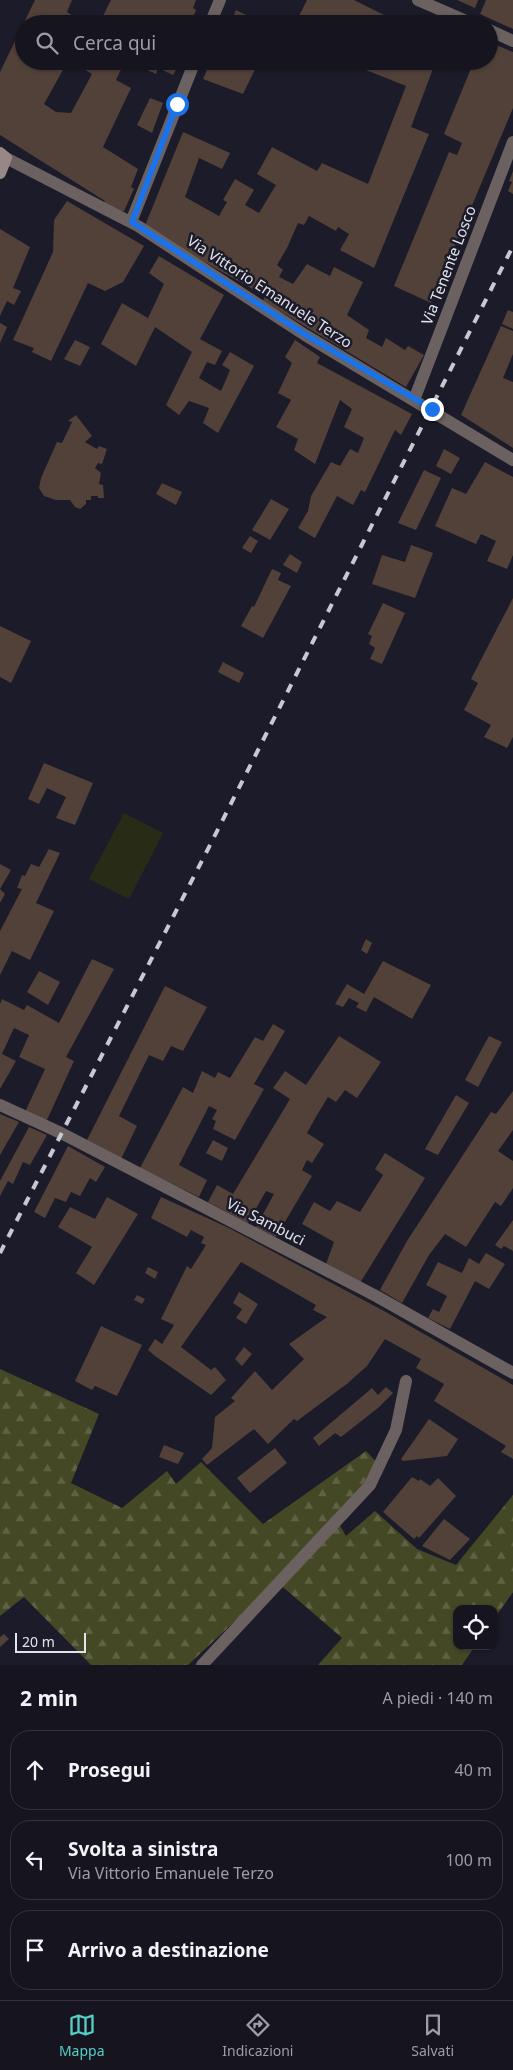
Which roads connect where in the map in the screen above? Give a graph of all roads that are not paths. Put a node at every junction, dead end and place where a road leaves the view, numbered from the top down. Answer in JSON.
{"nodes":[{"id":1,"x":220,"y":0,"type":"edge"},
{"id":2,"x":418,"y":0,"type":"edge"},
{"id":3,"x":214,"y":15,"type":"edge"},
{"id":4,"x":453,"y":15,"type":"edge"},
{"id":5,"x":498,"y":34,"type":"edge"},
{"id":6,"x":513,"y":41,"type":"edge"},
{"id":7,"x":191,"y":70,"type":"edge"},
{"id":8,"x":513,"y":142,"type":"edge"},
{"id":9,"x":3,"y":156,"type":"edge"},
{"id":10,"x":0,"y":173,"type":"edge"},
{"id":11,"x":132,"y":222,"type":"junction"},
{"id":12,"x":414,"y":400,"type":"junction"},
{"id":13,"x":513,"y":460,"type":"edge"},
{"id":14,"x":0,"y":1105,"type":"edge"},
{"id":15,"x":513,"y":1373,"type":"edge"},
{"id":16,"x":406,"y":1381,"type":"dead end"},
{"id":17,"x":202,"y":1665,"type":"edge"}],
"edges":[{"from":1,"to":3,"type":"street"},
{"from":2,"to":4,"type":"street"},
{"from":5,"to":6,"type":"street"},
{"from":7,"to":11,"type":"street"},
{"from":8,"to":12,"type":"street","name":"Via Tenente Losco"},
{"from":9,"to":10,"type":"street"},
{"from":9,"to":11,"type":"street","name":"Via Vittorio Emanuele Terzo"},
{"from":11,"to":12,"type":"street","name":"Via Vittorio Emanuele Terzo"},
{"from":12,"to":13,"type":"street","name":"Via Vittorio Emanuele Terzo"},
{"from":14,"to":15,"type":"street","name":"Via Sambuci"},
{"from":16,"to":17,"type":"street"}]}
